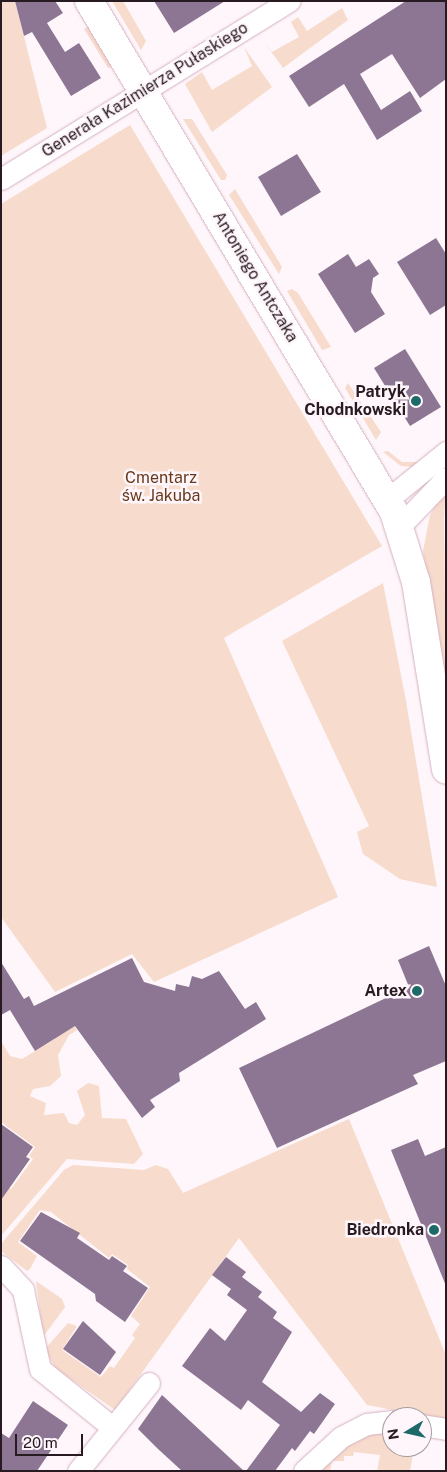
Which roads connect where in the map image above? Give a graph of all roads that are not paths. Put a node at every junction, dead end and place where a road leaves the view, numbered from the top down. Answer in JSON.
{"nodes":[{"id":1,"x":89,"y":1,"type":"edge"},
{"id":2,"x":288,"y":1,"type":"edge"},
{"id":3,"x":145,"y":92,"type":"junction"},
{"id":4,"x":1,"y":179,"type":"edge"},
{"id":5,"x":446,"y":452,"type":"edge"},
{"id":6,"x":446,"y":478,"type":"edge"},
{"id":7,"x":388,"y":499,"type":"junction"},
{"id":8,"x":400,"y":526,"type":"junction"},
{"id":9,"x":446,"y":770,"type":"edge"},
{"id":10,"x":1,"y":1266,"type":"edge"},
{"id":11,"x":149,"y":1383,"type":"dead end"},
{"id":12,"x":382,"y":1422,"type":"edge"},
{"id":13,"x":112,"y":1427,"type":"junction"},
{"id":14,"x":432,"y":1427,"type":"edge"},
{"id":15,"x":446,"y":1429,"type":"edge"},
{"id":16,"x":78,"y":1471,"type":"edge"},
{"id":17,"x":304,"y":1471,"type":"edge"}],
"edges":[{"from":1,"to":3,"type":"street","name":"Antoniego Antczaka"},
{"from":2,"to":3,"type":"street","name":"Generała Kazimierza Pułaskiego"},
{"from":3,"to":4,"type":"street","name":"Generała Kazimierza Pułaskiego"},
{"from":3,"to":7,"type":"street","name":"Antoniego Antczaka"},
{"from":5,"to":7,"type":"street"},
{"from":6,"to":8,"type":"street"},
{"from":7,"to":8,"type":"street","name":"Antoniego Antczaka"},
{"from":8,"to":9,"type":"street","name":"Antoniego Antczaka"},
{"from":10,"to":13,"type":"street"},
{"from":11,"to":13,"type":"street"},
{"from":12,"to":17,"type":"street"},
{"from":13,"to":16,"type":"street"},
{"from":14,"to":15,"type":"street"}]}
